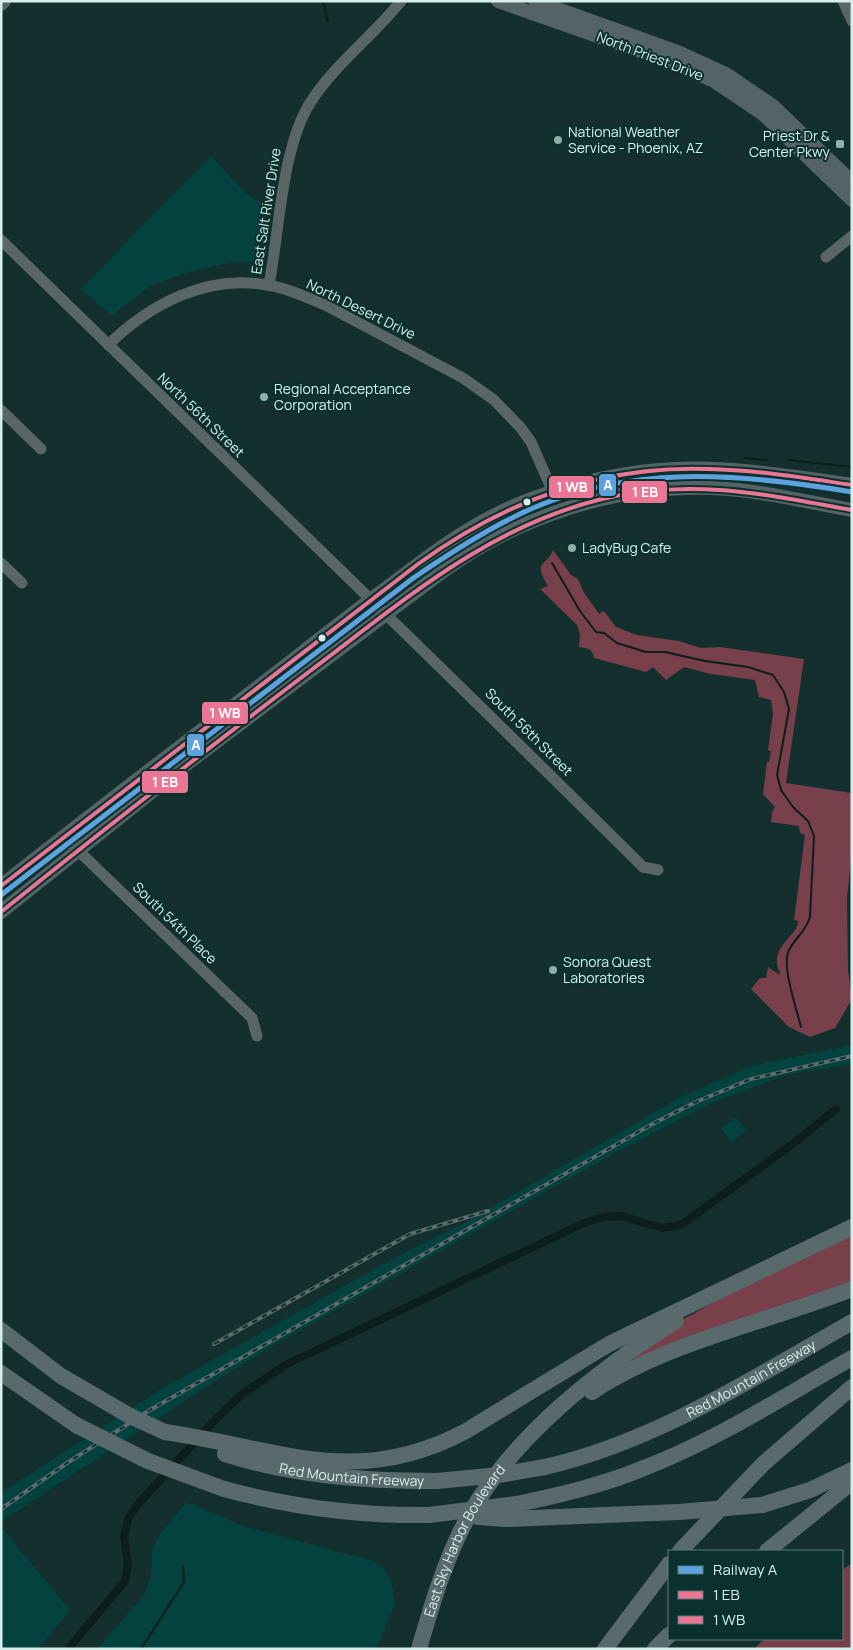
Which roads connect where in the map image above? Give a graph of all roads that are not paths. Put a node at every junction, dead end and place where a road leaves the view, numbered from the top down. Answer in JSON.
{"nodes":[{"id":1,"x":401,"y":1,"type":"edge"},
{"id":2,"x":498,"y":1,"type":"edge"},
{"id":3,"x":535,"y":1,"type":"edge"},
{"id":4,"x":843,"y":1,"type":"edge"},
{"id":5,"x":852,"y":21,"type":"edge"},
{"id":6,"x":852,"y":182,"type":"edge"},
{"id":7,"x":852,"y":200,"type":"edge"},
{"id":8,"x":852,"y":236,"type":"edge"},
{"id":9,"x":1,"y":240,"type":"edge"},
{"id":10,"x":826,"y":257,"type":"dead end"},
{"id":11,"x":269,"y":285,"type":"junction"},
{"id":12,"x":108,"y":345,"type":"junction"},
{"id":13,"x":1,"y":410,"type":"edge"},
{"id":14,"x":41,"y":449,"type":"dead end"},
{"id":15,"x":852,"y":485,"type":"edge"},
{"id":16,"x":553,"y":492,"type":"junction"},
{"id":17,"x":852,"y":510,"type":"edge"},
{"id":18,"x":1,"y":563,"type":"edge"},
{"id":19,"x":22,"y":583,"type":"dead end"},
{"id":20,"x":380,"y":608,"type":"junction"},
{"id":21,"x":63,"y":836,"type":"junction"},
{"id":22,"x":79,"y":851,"type":"junction"},
{"id":23,"x":658,"y":870,"type":"dead end"},
{"id":24,"x":1,"y":886,"type":"edge"},
{"id":25,"x":1,"y":912,"type":"edge"},
{"id":26,"x":257,"y":1036,"type":"dead end"},
{"id":27,"x":852,"y":1227,"type":"edge"},
{"id":28,"x":780,"y":1262,"type":"junction"},
{"id":29,"x":852,"y":1289,"type":"edge"},
{"id":30,"x":852,"y":1322,"type":"edge"},
{"id":31,"x":1,"y":1330,"type":"edge"},
{"id":32,"x":852,"y":1358,"type":"edge"},
{"id":33,"x":1,"y":1373,"type":"edge"},
{"id":34,"x":852,"y":1387,"type":"edge"},
{"id":35,"x":525,"y":1444,"type":"junction"},
{"id":36,"x":236,"y":1452,"type":"junction"},
{"id":37,"x":852,"y":1470,"type":"edge"},
{"id":38,"x":852,"y":1482,"type":"edge"},
{"id":39,"x":428,"y":1515,"type":"junction"},
{"id":40,"x":681,"y":1550,"type":"edge"},
{"id":41,"x":768,"y":1550,"type":"edge"},
{"id":42,"x":668,"y":1565,"type":"edge"},
{"id":43,"x":668,"y":1637,"type":"edge"},
{"id":44,"x":418,"y":1649,"type":"edge"},
{"id":45,"x":605,"y":1649,"type":"edge"},
{"id":46,"x":655,"y":1649,"type":"edge"}],
"edges":[{"from":1,"to":11,"type":"street","name":"East Salt River Drive"},
{"from":2,"to":7,"type":"main road","name":"North Priest Drive"},
{"from":3,"to":6,"type":"main road","name":"North Priest Drive"},
{"from":4,"to":5,"type":"street"},
{"from":8,"to":10,"type":"street"},
{"from":9,"to":12,"type":"street","name":"North 56th Street"},
{"from":11,"to":12,"type":"street","name":"North Desert Drive"},
{"from":11,"to":16,"type":"street","name":"North Desert Drive"},
{"from":12,"to":20,"type":"street","name":"North 56th Street"},
{"from":13,"to":14,"type":"street"},
{"from":15,"to":16,"type":"main road"},
{"from":16,"to":20,"type":"main road"},
{"from":17,"to":20,"type":"main road"},
{"from":18,"to":19,"type":"street"},
{"from":20,"to":21,"type":"main road"},
{"from":20,"to":22,"type":"main road"},
{"from":20,"to":23,"type":"street","name":"South 56th Street"},
{"from":21,"to":22,"type":"street","name":"South 54th Place"},
{"from":21,"to":24,"type":"main road"},
{"from":22,"to":25,"type":"main road"},
{"from":22,"to":26,"type":"street","name":"South 54th Place"},
{"from":27,"to":28,"type":"highway"},
{"from":28,"to":35,"type":"highway"},
{"from":28,"to":36,"type":"highway"},
{"from":29,"to":35,"type":"highway"},
{"from":30,"to":36,"type":"highway","name":"Red Mountain Freeway","bridge":true},
{"from":31,"to":36,"type":"highway","name":"Red Mountain Freeway","bridge":true},
{"from":32,"to":39,"type":"highway","bridge":true},
{"from":33,"to":39,"type":"highway","bridge":true},
{"from":34,"to":40,"type":"highway"},
{"from":35,"to":44,"type":"highway","name":"East Sky Harbor Boulevard"},
{"from":37,"to":39,"type":"highway","bridge":true},
{"from":38,"to":41,"type":"highway"},
{"from":42,"to":45,"type":"highway"},
{"from":43,"to":46,"type":"highway"}]}
